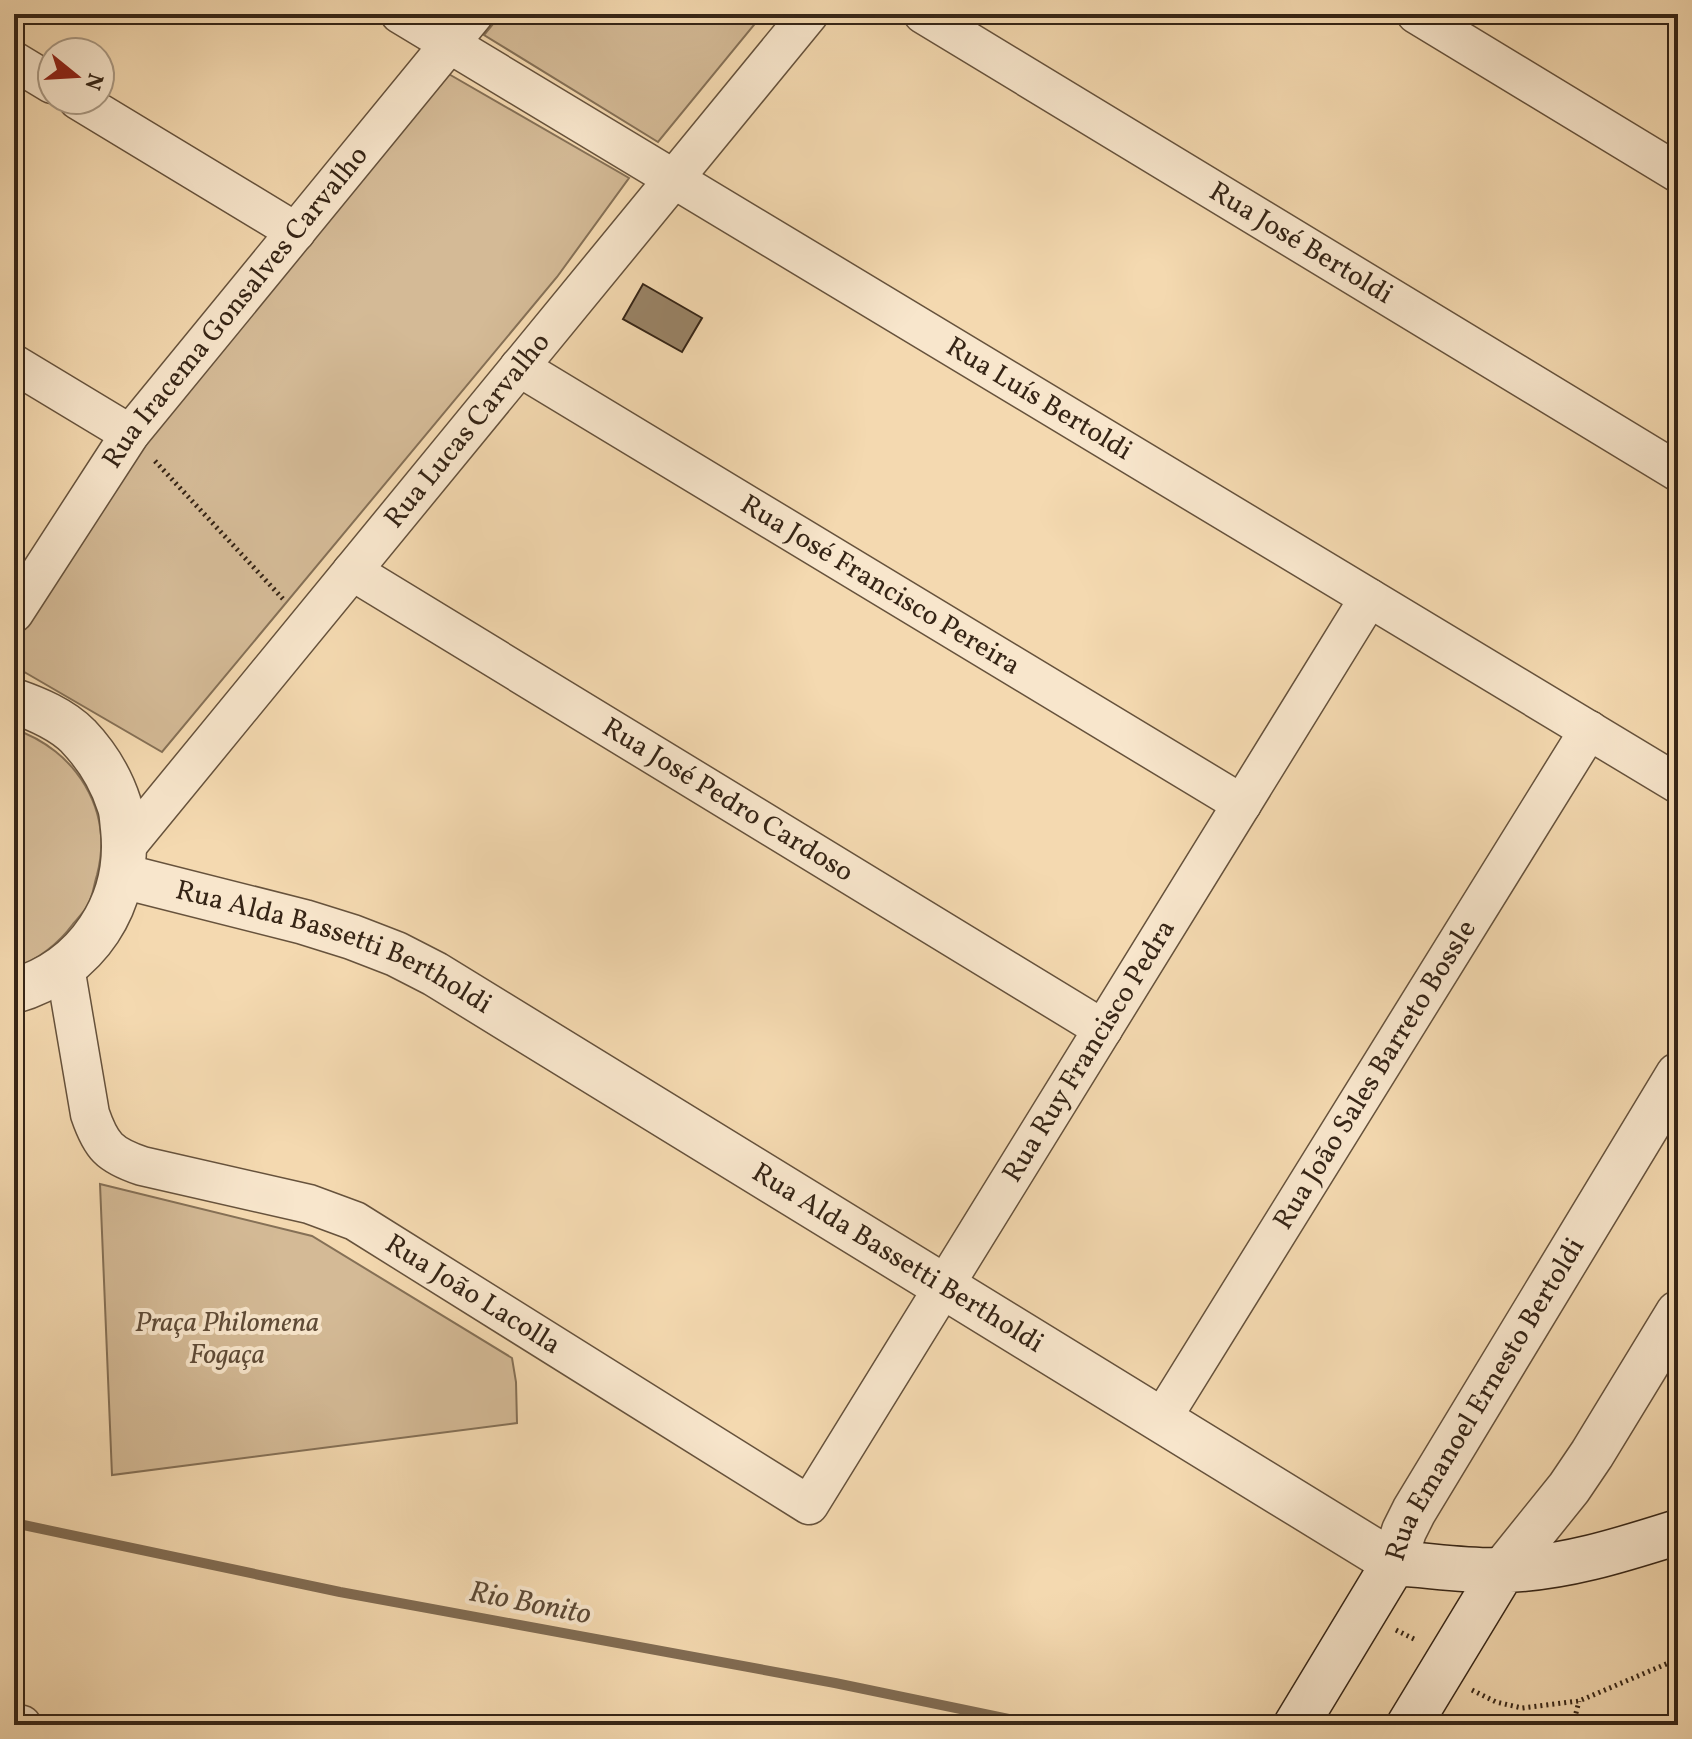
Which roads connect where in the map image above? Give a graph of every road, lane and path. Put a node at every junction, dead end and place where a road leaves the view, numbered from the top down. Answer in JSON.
{"nodes":[{"id":1,"x":400,"y":14,"type":"edge"},
{"id":2,"x":474,"y":14,"type":"edge"},
{"id":3,"x":809,"y":14,"type":"edge"},
{"id":4,"x":923,"y":14,"type":"edge"},
{"id":5,"x":1416,"y":14,"type":"edge"},
{"id":6,"x":450,"y":44,"type":"junction"},
{"id":7,"x":14,"y":61,"type":"edge"},
{"id":8,"x":36,"y":74,"type":"edge"},
{"id":9,"x":104,"y":116,"type":"edge"},
{"id":10,"x":1678,"y":173,"type":"edge"},
{"id":11,"x":674,"y":179,"type":"junction"},
{"id":12,"x":296,"y":232,"type":"junction"},
{"id":13,"x":14,"y":364,"type":"edge"},
{"id":14,"x":519,"y":367,"type":"junction"},
{"id":15,"x":130,"y":434,"type":"junction"},
{"id":16,"x":1678,"y":472,"type":"edge"},
{"id":17,"x":352,"y":571,"type":"junction"},
{"id":18,"x":1369,"y":598,"type":"junction"},
{"id":19,"x":14,"y":613,"type":"edge"},
{"id":20,"x":307,"y":626,"type":"junction"},
{"id":21,"x":14,"y":701,"type":"edge"},
{"id":22,"x":1589,"y":730,"type":"junction"},
{"id":23,"x":1678,"y":784,"type":"edge"},
{"id":24,"x":1242,"y":804,"type":"junction"},
{"id":25,"x":124,"y":862,"type":"junction"},
{"id":26,"x":65,"y":967,"type":"junction"},
{"id":27,"x":14,"y":991,"type":"edge"},
{"id":28,"x":1103,"y":1029,"type":"junction"},
{"id":29,"x":1678,"y":1075,"type":"edge"},
{"id":30,"x":944,"y":1286,"type":"junction"},
{"id":31,"x":1678,"y":1313,"type":"edge"},
{"id":32,"x":1161,"y":1420,"type":"junction"},
{"id":33,"x":809,"y":1505,"type":"joint"},
{"id":34,"x":1678,"y":1532,"type":"edge"},
{"id":35,"x":1394,"y":1563,"type":"junction"},
{"id":36,"x":1503,"y":1570,"type":"junction"},
{"id":37,"x":1678,"y":1659,"type":"edge"},
{"id":38,"x":1465,"y":1686,"type":"dead end"},
{"id":39,"x":1579,"y":1701,"type":"junction"},
{"id":40,"x":14,"y":1723,"type":"edge"},
{"id":41,"x":22,"y":1725,"type":"edge"},
{"id":42,"x":1296,"y":1725,"type":"edge"},
{"id":43,"x":1409,"y":1725,"type":"edge"},
{"id":44,"x":1573,"y":1725,"type":"edge"}],
"edges":[{"from":1,"to":6,"type":"street","name":"Rua Luís Bertoldi"},
{"from":2,"to":6,"type":"street","name":"Rua Iracema Gonsalves Carvalho"},
{"from":3,"to":11,"type":"street","name":"Rua Lucas Carvalho"},
{"from":4,"to":16,"type":"street","name":"Rua José Bertoldi"},
{"from":5,"to":10,"type":"street"},
{"from":6,"to":11,"type":"street","name":"Rua Luís Bertoldi"},
{"from":6,"to":12,"type":"street","name":"Rua Iracema Gonsalves Carvalho"},
{"from":7,"to":8,"type":"street"},
{"from":9,"to":12,"type":"street"},
{"from":11,"to":14,"type":"street","name":"Rua Lucas Carvalho"},
{"from":11,"to":18,"type":"street","name":"Rua Luís Bertoldi"},
{"from":12,"to":15,"type":"street","name":"Rua Iracema Gonsalves Carvalho"},
{"from":13,"to":15,"type":"street"},
{"from":14,"to":17,"type":"street","name":"Rua Lucas Carvalho"},
{"from":14,"to":24,"type":"street","name":"Rua José Francisco Pereira"},
{"from":15,"to":19,"type":"street","name":"Rua Iracema Gonsalves Carvalho"},
{"from":15,"to":20,"type":"path"},
{"from":17,"to":20,"type":"street","name":"Rua Lucas Carvalho"},
{"from":17,"to":28,"type":"street","name":"Rua José Pedro Cardoso"},
{"from":18,"to":22,"type":"street","name":"Rua Luís Bertoldi"},
{"from":18,"to":24,"type":"street","name":"Rua Ruy Francisco Pedra"},
{"from":20,"to":25,"type":"street","name":"Rua Lucas Carvalho"},
{"from":21,"to":25,"type":"street"},
{"from":22,"to":23,"type":"street","name":"Rua Luís Bertoldi"},
{"from":22,"to":32,"type":"street","name":"Rua João Sales Barreto Bossle"},
{"from":24,"to":28,"type":"street","name":"Rua Ruy Francisco Pedra"},
{"from":25,"to":26,"type":"street"},
{"from":25,"to":30,"type":"street","name":"Rua Alda Bassetti Bertholdi"},
{"from":26,"to":27,"type":"street"},
{"from":26,"to":33,"type":"street","name":"Rua João Lacolla"},
{"from":28,"to":30,"type":"street","name":"Rua Ruy Francisco Pedra"},
{"from":29,"to":35,"type":"street","name":"Rua Emanoel Ernesto Bertoldi"},
{"from":30,"to":32,"type":"street","name":"Rua Alda Bassetti Bertholdi"},
{"from":30,"to":33,"type":"street","name":"Rua Ruy Francisco Pedra"},
{"from":31,"to":36,"type":"street"},
{"from":32,"to":35,"type":"street","name":"Rua Alda Bassetti Bertholdi"},
{"from":34,"to":36,"type":"street","name":"Rua Alda Bassetti Bertholdi"},
{"from":35,"to":36,"type":"street","name":"Rua Alda Bassetti Bertholdi"},
{"from":35,"to":42,"type":"street","name":"Rua Emanoel Ernesto Bertoldi"},
{"from":36,"to":43,"type":"street"},
{"from":37,"to":39,"type":"path"},
{"from":38,"to":39,"type":"path"},
{"from":39,"to":44,"type":"path"},
{"from":40,"to":41,"type":"street"}]}
